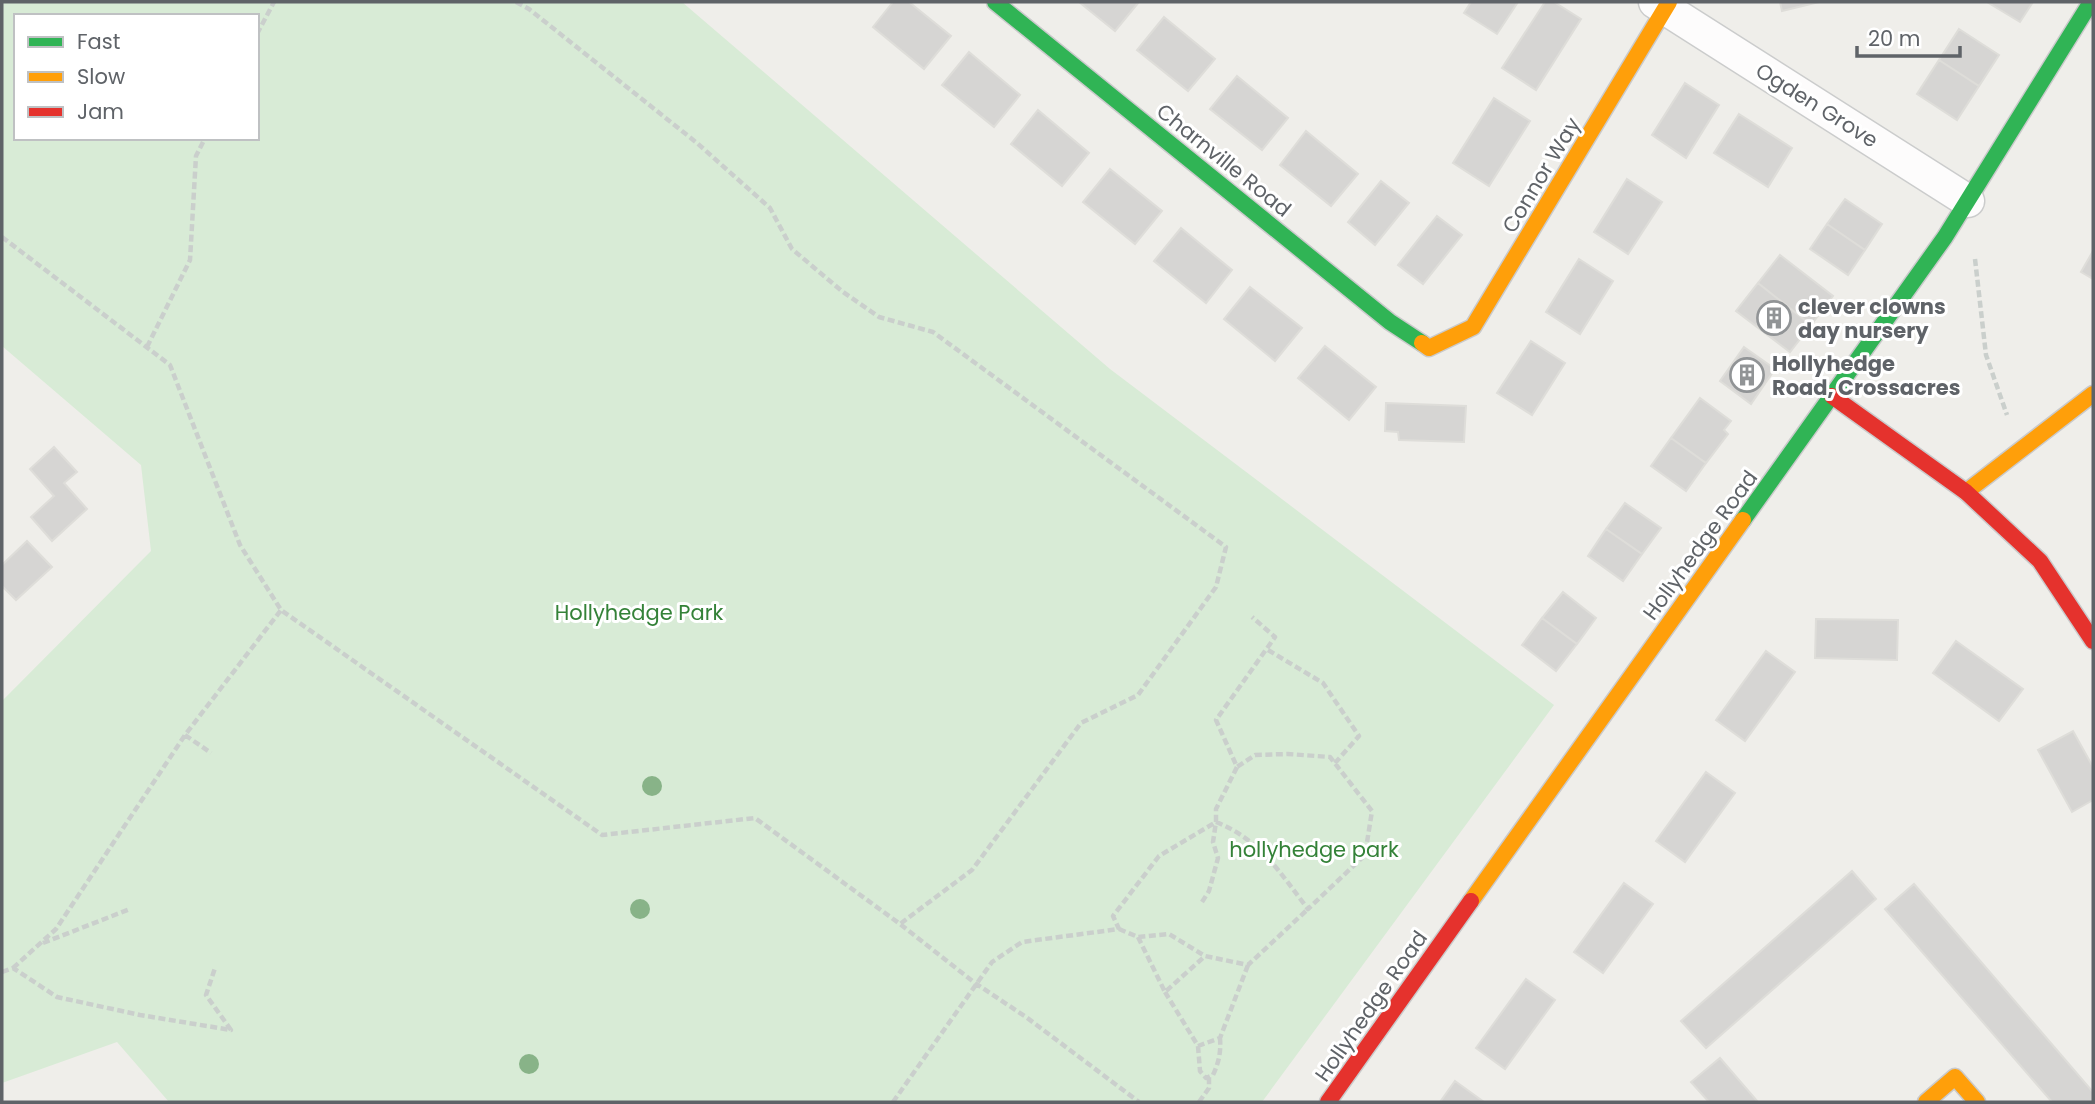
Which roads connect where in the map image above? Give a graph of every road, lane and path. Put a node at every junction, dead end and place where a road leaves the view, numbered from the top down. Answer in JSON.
{"nodes":[{"id":1,"x":274,"y":2,"type":"edge"},
{"id":2,"x":516,"y":2,"type":"edge"},
{"id":3,"x":995,"y":2,"type":"edge"},
{"id":4,"x":2091,"y":2,"type":"edge"},
{"id":5,"x":1663,"y":4,"type":"edge"},
{"id":6,"x":259,"y":30,"type":"edge"},
{"id":7,"x":204,"y":140,"type":"edge"},
{"id":8,"x":1968,"y":201,"type":"junction"},
{"id":9,"x":2,"y":237,"type":"edge"},
{"id":10,"x":1975,"y":259,"type":"dead end"},
{"id":11,"x":147,"y":347,"type":"junction"},
{"id":12,"x":1429,"y":348,"type":"joint"},
{"id":13,"x":2093,"y":394,"type":"edge"},
{"id":14,"x":1832,"y":396,"type":"junction"},
{"id":15,"x":2010,"y":421,"type":"dead end"},
{"id":16,"x":1966,"y":492,"type":"junction"},
{"id":17,"x":281,"y":610,"type":"junction"},
{"id":18,"x":1252,"y":617,"type":"dead end"},
{"id":19,"x":2093,"y":641,"type":"edge"},
{"id":20,"x":1268,"y":650,"type":"junction"},
{"id":21,"x":185,"y":735,"type":"junction"},
{"id":22,"x":211,"y":753,"type":"dead end"},
{"id":23,"x":1335,"y":763,"type":"junction"},
{"id":24,"x":1237,"y":767,"type":"junction"},
{"id":25,"x":1216,"y":822,"type":"junction"},
{"id":26,"x":1202,"y":902,"type":"dead end"},
{"id":27,"x":130,"y":909,"type":"dead end"},
{"id":28,"x":1308,"y":909,"type":"junction"},
{"id":29,"x":900,"y":924,"type":"junction"},
{"id":30,"x":1119,"y":929,"type":"junction"},
{"id":31,"x":1138,"y":937,"type":"junction"},
{"id":32,"x":42,"y":943,"type":"junction"},
{"id":33,"x":1205,"y":956,"type":"junction"},
{"id":34,"x":1248,"y":965,"type":"junction"},
{"id":35,"x":13,"y":968,"type":"junction"},
{"id":36,"x":215,"y":968,"type":"dead end"},
{"id":37,"x":2,"y":972,"type":"edge"},
{"id":38,"x":975,"y":983,"type":"junction"},
{"id":39,"x":1165,"y":992,"type":"junction"},
{"id":40,"x":1220,"y":1038,"type":"junction"},
{"id":41,"x":1198,"y":1046,"type":"junction"},
{"id":42,"x":1209,"y":1077,"type":"junction"},
{"id":43,"x":893,"y":1102,"type":"edge"},
{"id":44,"x":1139,"y":1102,"type":"edge"},
{"id":45,"x":1199,"y":1102,"type":"edge"},
{"id":46,"x":1328,"y":1102,"type":"edge"},
{"id":47,"x":1926,"y":1102,"type":"edge"},
{"id":48,"x":1977,"y":1102,"type":"edge"}],
"edges":[{"from":1,"to":6,"type":"path"},
{"from":2,"to":29,"type":"path"},
{"from":3,"to":12,"type":"street","name":"Charnville Road"},
{"from":4,"to":8,"type":"street","name":"Hollyhedge Road"},
{"from":5,"to":8,"type":"street","name":"Ogden Grove"},
{"from":5,"to":12,"type":"street","name":"Connor Way"},
{"from":7,"to":11,"type":"path"},
{"from":8,"to":14,"type":"street","name":"Hollyhedge Road"},
{"from":9,"to":11,"type":"path"},
{"from":10,"to":15,"type":"path"},
{"from":11,"to":17,"type":"path"},
{"from":13,"to":16,"type":"street"},
{"from":14,"to":16,"type":"street"},
{"from":14,"to":46,"type":"street","name":"Hollyhedge Road"},
{"from":16,"to":19,"type":"street"},
{"from":17,"to":21,"type":"path"},
{"from":17,"to":29,"type":"path"},
{"from":18,"to":20,"type":"path"},
{"from":20,"to":23,"type":"path"},
{"from":20,"to":24,"type":"path"},
{"from":21,"to":22,"type":"path"},
{"from":21,"to":32,"type":"path"},
{"from":23,"to":24,"type":"path"},
{"from":23,"to":28,"type":"path"},
{"from":24,"to":25,"type":"path"},
{"from":25,"to":26,"type":"path"},
{"from":25,"to":28,"type":"path"},
{"from":25,"to":30,"type":"path"},
{"from":27,"to":32,"type":"path"},
{"from":28,"to":34,"type":"path"},
{"from":29,"to":38,"type":"path"},
{"from":30,"to":31,"type":"path"},
{"from":30,"to":38,"type":"path"},
{"from":31,"to":33,"type":"path"},
{"from":31,"to":39,"type":"path"},
{"from":32,"to":35,"type":"path"},
{"from":33,"to":34,"type":"path"},
{"from":33,"to":39,"type":"path"},
{"from":34,"to":40,"type":"path"},
{"from":35,"to":36,"type":"path"},
{"from":35,"to":37,"type":"path"},
{"from":38,"to":43,"type":"path"},
{"from":38,"to":44,"type":"path"},
{"from":39,"to":41,"type":"path"},
{"from":40,"to":41,"type":"path"},
{"from":40,"to":42,"type":"path"},
{"from":41,"to":42,"type":"path"},
{"from":42,"to":45,"type":"path"},
{"from":47,"to":48,"type":"street"}]}
